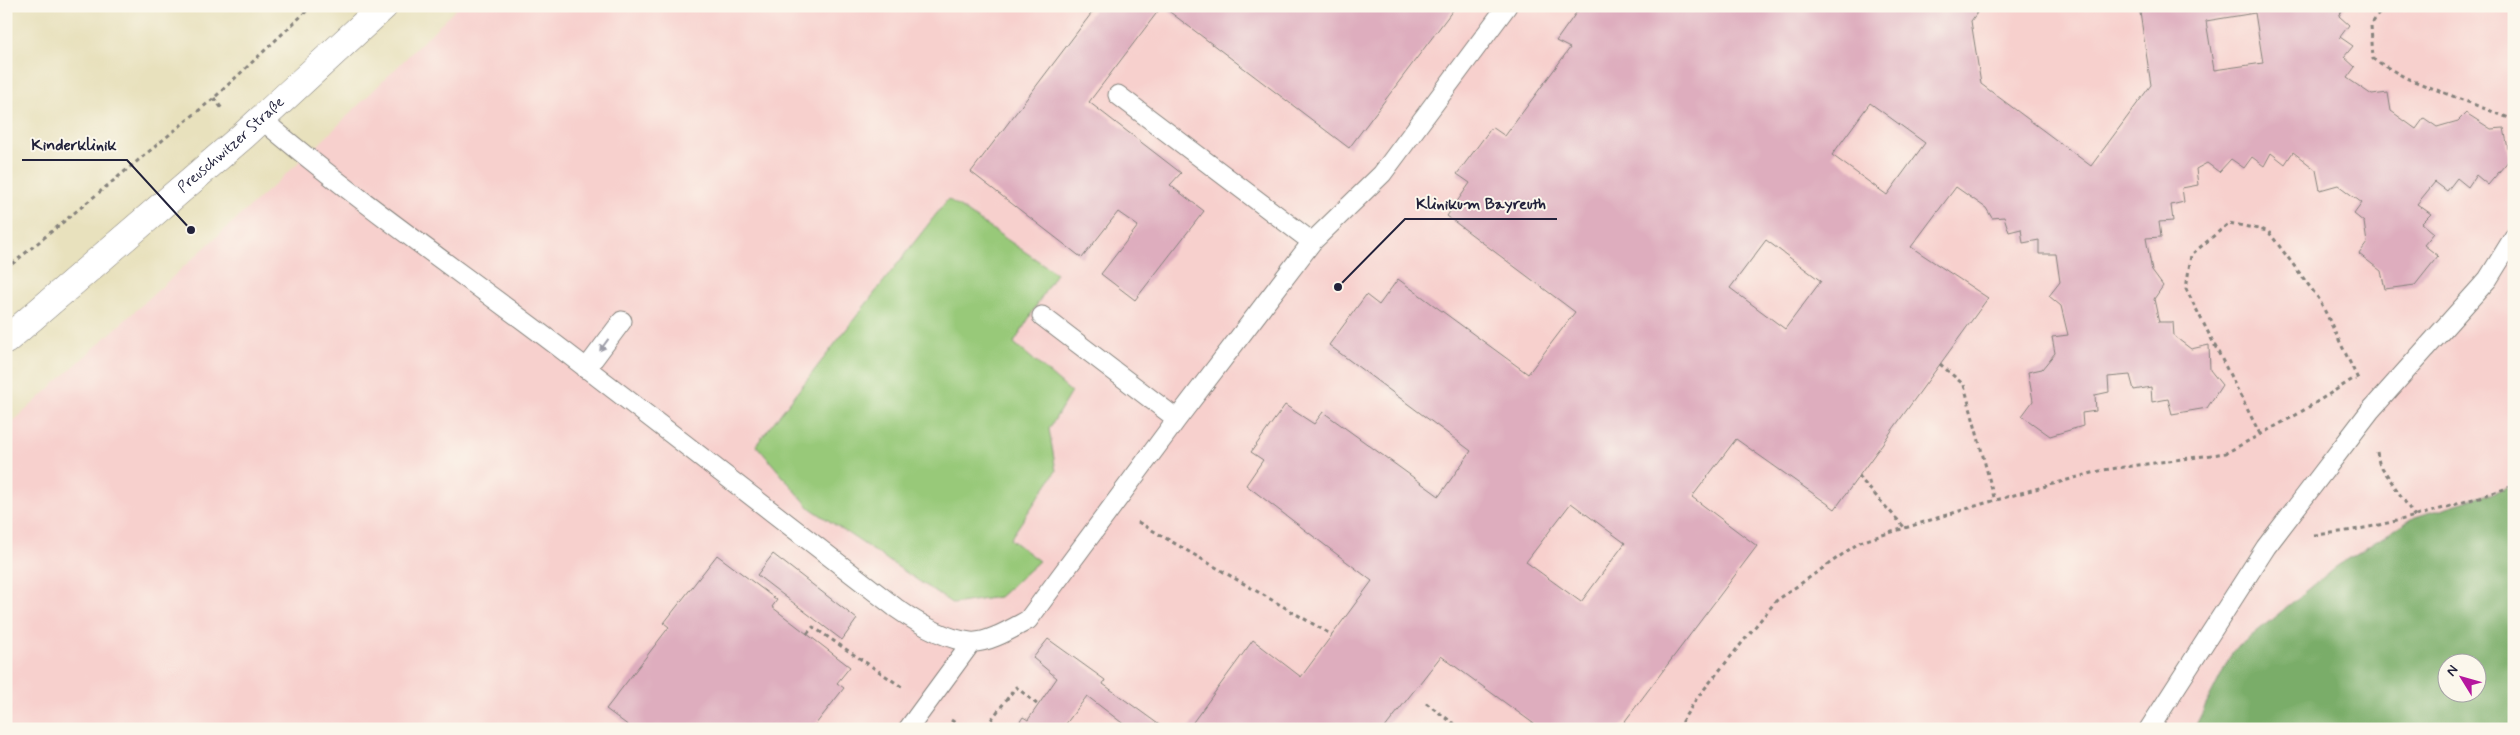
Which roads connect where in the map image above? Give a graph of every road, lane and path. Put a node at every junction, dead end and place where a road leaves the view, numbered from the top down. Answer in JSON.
{"nodes":[{"id":1,"x":312,"y":6,"type":"edge"},
{"id":2,"x":384,"y":6,"type":"edge"},
{"id":3,"x":1507,"y":6,"type":"edge"},
{"id":4,"x":2384,"y":6,"type":"edge"},
{"id":5,"x":1118,"y":96,"type":"dead end"},
{"id":6,"x":260,"y":118,"type":"junction"},
{"id":7,"x":2514,"y":120,"type":"edge"},
{"id":8,"x":2514,"y":238,"type":"edge"},
{"id":9,"x":1312,"y":242,"type":"junction"},
{"id":10,"x":6,"y":269,"type":"edge"},
{"id":11,"x":1042,"y":316,"type":"dead end"},
{"id":12,"x":622,"y":321,"type":"dead end"},
{"id":13,"x":6,"y":340,"type":"edge"},
{"id":14,"x":1940,"y":364,"type":"dead end"},
{"id":15,"x":586,"y":369,"type":"junction"},
{"id":16,"x":2358,"y":379,"type":"junction"},
{"id":17,"x":2398,"y":380,"type":"junction"},
{"id":18,"x":2370,"y":411,"type":"junction"},
{"id":19,"x":1177,"y":419,"type":"junction"},
{"id":20,"x":2260,"y":434,"type":"junction"},
{"id":21,"x":1858,"y":476,"type":"dead end"},
{"id":22,"x":2514,"y":486,"type":"edge"},
{"id":23,"x":1995,"y":501,"type":"junction"},
{"id":24,"x":1112,"y":507,"type":"junction"},
{"id":25,"x":2415,"y":517,"type":"junction"},
{"id":26,"x":1905,"y":528,"type":"junction"},
{"id":27,"x":2274,"y":538,"type":"junction"},
{"id":28,"x":807,"y":634,"type":"dead end"},
{"id":29,"x":1332,"y":635,"type":"dead end"},
{"id":30,"x":971,"y":643,"type":"junction"},
{"id":31,"x":1426,"y":703,"type":"dead end"},
{"id":32,"x":927,"y":704,"type":"junction"},
{"id":33,"x":1038,"y":705,"type":"dead end"},
{"id":34,"x":908,"y":729,"type":"edge"},
{"id":35,"x":965,"y":729,"type":"edge"},
{"id":36,"x":970,"y":729,"type":"edge"},
{"id":37,"x":1461,"y":729,"type":"edge"},
{"id":38,"x":1677,"y":729,"type":"edge"},
{"id":39,"x":2149,"y":729,"type":"edge"}],
"edges":[{"from":1,"to":10,"type":"path"},
{"from":2,"to":6,"type":"street","name":"Preuschwitzer Straße"},
{"from":3,"to":9,"type":"lane"},
{"from":4,"to":7,"type":"path"},
{"from":5,"to":9,"type":"lane"},
{"from":6,"to":13,"type":"street","name":"Preuschwitzer Straße"},
{"from":6,"to":15,"type":"lane"},
{"from":8,"to":17,"type":"lane"},
{"from":9,"to":19,"type":"lane"},
{"from":11,"to":19,"type":"lane"},
{"from":12,"to":15,"type":"lane","one_way":true},
{"from":14,"to":23,"type":"path"},
{"from":15,"to":30,"type":"lane"},
{"from":16,"to":17,"type":"path"},
{"from":16,"to":20,"type":"path"},
{"from":16,"to":20,"type":"path"},
{"from":17,"to":18,"type":"lane"},
{"from":18,"to":25,"type":"path"},
{"from":18,"to":27,"type":"lane"},
{"from":19,"to":24,"type":"lane"},
{"from":20,"to":23,"type":"path"},
{"from":21,"to":26,"type":"path"},
{"from":22,"to":25,"type":"path"},
{"from":23,"to":26,"type":"path"},
{"from":24,"to":29,"type":"path"},
{"from":24,"to":30,"type":"lane"},
{"from":25,"to":27,"type":"path"},
{"from":26,"to":38,"type":"path"},
{"from":27,"to":39,"type":"lane"},
{"from":28,"to":32,"type":"path"},
{"from":30,"to":32,"type":"lane"},
{"from":31,"to":37,"type":"path"},
{"from":32,"to":34,"type":"lane"},
{"from":32,"to":35,"type":"path"},
{"from":33,"to":36,"type":"path"}]}
